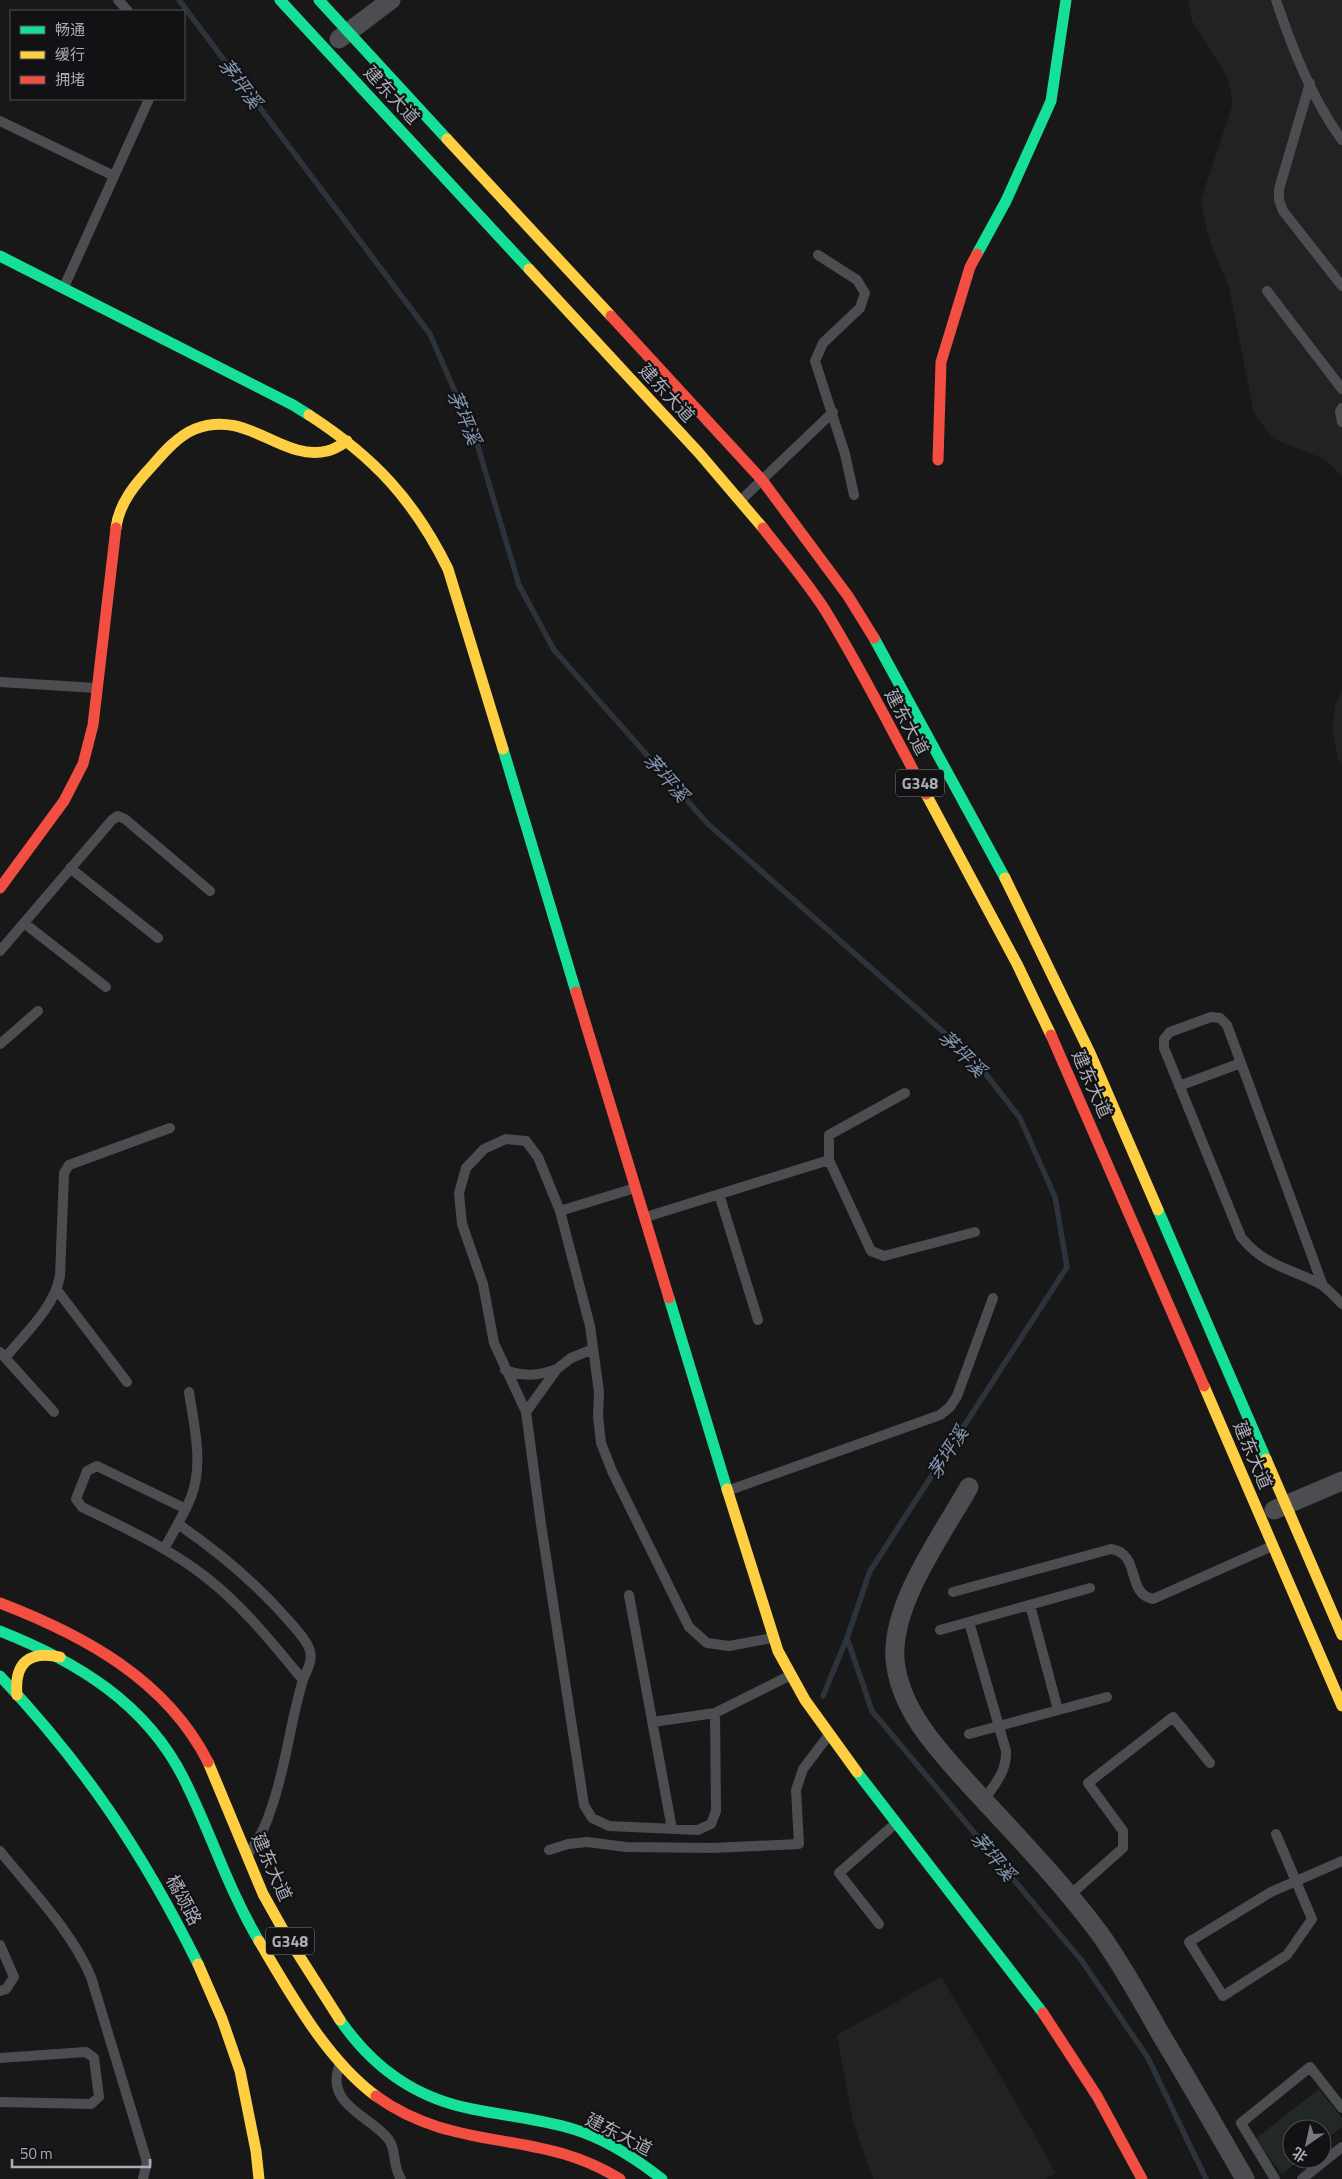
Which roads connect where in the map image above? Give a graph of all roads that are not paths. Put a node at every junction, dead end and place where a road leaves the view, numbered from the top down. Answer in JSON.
{"nodes":[{"id":1,"x":118,"y":0,"type":"edge"},
{"id":2,"x":280,"y":0,"type":"edge"},
{"id":3,"x":319,"y":0,"type":"edge"},
{"id":4,"x":391,"y":0,"type":"edge"},
{"id":5,"x":1066,"y":0,"type":"edge"},
{"id":6,"x":1276,"y":0,"type":"edge"},
{"id":7,"x":127,"y":10,"type":"edge"},
{"id":8,"x":348,"y":32,"type":"junction"},
{"id":9,"x":326,"y":49,"type":"junction"},
{"id":10,"x":1310,"y":83,"type":"junction"},
{"id":11,"x":150,"y":100,"type":"edge"},
{"id":12,"x":0,"y":121,"type":"edge"},
{"id":13,"x":1342,"y":140,"type":"edge"},
{"id":14,"x":114,"y":176,"type":"junction"},
{"id":15,"x":818,"y":255,"type":"dead end"},
{"id":16,"x":0,"y":256,"type":"edge"},
{"id":17,"x":1342,"y":286,"type":"edge"},
{"id":18,"x":63,"y":288,"type":"junction"},
{"id":19,"x":1267,"y":291,"type":"dead end"},
{"id":20,"x":1342,"y":389,"type":"edge"},
{"id":21,"x":1342,"y":408,"type":"edge"},
{"id":22,"x":833,"y":412,"type":"junction"},
{"id":23,"x":1342,"y":422,"type":"edge"},
{"id":24,"x":347,"y":441,"type":"junction"},
{"id":25,"x":938,"y":460,"type":"dead end"},
{"id":26,"x":762,"y":480,"type":"junction"},
{"id":27,"x":854,"y":495,"type":"dead end"},
{"id":28,"x":740,"y":501,"type":"junction"},
{"id":29,"x":0,"y":682,"type":"edge"},
{"id":30,"x":97,"y":688,"type":"junction"},
{"id":31,"x":70,"y":868,"type":"junction"},
{"id":32,"x":0,"y":888,"type":"edge"},
{"id":33,"x":210,"y":890,"type":"dead end"},
{"id":34,"x":24,"y":923,"type":"junction"},
{"id":35,"x":158,"y":938,"type":"dead end"},
{"id":36,"x":0,"y":951,"type":"edge"},
{"id":37,"x":106,"y":987,"type":"dead end"},
{"id":38,"x":38,"y":1011,"type":"dead end"},
{"id":39,"x":0,"y":1044,"type":"edge"},
{"id":40,"x":1241,"y":1063,"type":"junction"},
{"id":41,"x":1179,"y":1086,"type":"junction"},
{"id":42,"x":905,"y":1093,"type":"dead end"},
{"id":43,"x":170,"y":1128,"type":"dead end"},
{"id":44,"x":829,"y":1160,"type":"junction"},
{"id":45,"x":636,"y":1188,"type":"junction"},
{"id":46,"x":719,"y":1194,"type":"junction"},
{"id":47,"x":560,"y":1211,"type":"junction"},
{"id":48,"x":644,"y":1217,"type":"junction"},
{"id":49,"x":975,"y":1232,"type":"dead end"},
{"id":50,"x":1323,"y":1286,"type":"junction"},
{"id":51,"x":57,"y":1290,"type":"junction"},
{"id":52,"x":993,"y":1298,"type":"dead end"},
{"id":53,"x":1342,"y":1304,"type":"edge"},
{"id":54,"x":758,"y":1320,"type":"dead end"},
{"id":55,"x":593,"y":1349,"type":"junction"},
{"id":56,"x":3,"y":1355,"type":"edge"},
{"id":57,"x":557,"y":1368,"type":"junction"},
{"id":58,"x":506,"y":1370,"type":"junction"},
{"id":59,"x":127,"y":1382,"type":"dead end"},
{"id":60,"x":189,"y":1392,"type":"dead end"},
{"id":61,"x":54,"y":1412,"type":"dead end"},
{"id":62,"x":526,"y":1412,"type":"junction"},
{"id":63,"x":1342,"y":1481,"type":"edge"},
{"id":64,"x":969,"y":1487,"type":"dead end"},
{"id":65,"x":727,"y":1491,"type":"junction"},
{"id":66,"x":1286,"y":1505,"type":"junction"},
{"id":67,"x":186,"y":1509,"type":"junction"},
{"id":68,"x":1260,"y":1516,"type":"junction"},
{"id":69,"x":178,"y":1524,"type":"junction"},
{"id":70,"x":1286,"y":1541,"type":"junction"},
{"id":71,"x":164,"y":1549,"type":"junction"},
{"id":72,"x":1090,"y":1588,"type":"dead end"},
{"id":73,"x":953,"y":1592,"type":"dead end"},
{"id":74,"x":629,"y":1594,"type":"dead end"},
{"id":75,"x":0,"y":1603,"type":"edge"},
{"id":76,"x":1030,"y":1605,"type":"junction"},
{"id":77,"x":969,"y":1622,"type":"junction"},
{"id":78,"x":940,"y":1630,"type":"dead end"},
{"id":79,"x":0,"y":1631,"type":"edge"},
{"id":80,"x":1342,"y":1635,"type":"edge"},
{"id":81,"x":772,"y":1638,"type":"junction"},
{"id":82,"x":60,"y":1657,"type":"junction"},
{"id":83,"x":0,"y":1676,"type":"edge"},
{"id":84,"x":789,"y":1676,"type":"junction"},
{"id":85,"x":303,"y":1680,"type":"junction"},
{"id":86,"x":17,"y":1695,"type":"junction"},
{"id":87,"x":1107,"y":1697,"type":"dead end"},
{"id":88,"x":1342,"y":1706,"type":"edge"},
{"id":89,"x":1058,"y":1710,"type":"junction"},
{"id":90,"x":715,"y":1713,"type":"junction"},
{"id":91,"x":652,"y":1722,"type":"junction"},
{"id":92,"x":999,"y":1726,"type":"junction"},
{"id":93,"x":969,"y":1734,"type":"dead end"},
{"id":94,"x":829,"y":1735,"type":"junction"},
{"id":95,"x":1210,"y":1763,"type":"dead end"},
{"id":96,"x":984,"y":1800,"type":"junction"},
{"id":97,"x":897,"y":1823,"type":"junction"},
{"id":98,"x":672,"y":1829,"type":"junction"},
{"id":99,"x":1276,"y":1834,"type":"dead end"},
{"id":100,"x":549,"y":1850,"type":"dead end"},
{"id":101,"x":0,"y":1852,"type":"edge"},
{"id":102,"x":1342,"y":1861,"type":"edge"},
{"id":103,"x":236,"y":1867,"type":"junction"},
{"id":104,"x":1297,"y":1881,"type":"junction"},
{"id":105,"x":1070,"y":1895,"type":"junction"},
{"id":106,"x":878,"y":1924,"type":"dead end"},
{"id":107,"x":0,"y":1945,"type":"edge"},
{"id":108,"x":0,"y":1991,"type":"edge"},
{"id":109,"x":0,"y":2058,"type":"edge"},
{"id":110,"x":340,"y":2062,"type":"junction"},
{"id":111,"x":0,"y":2102,"type":"edge"},
{"id":112,"x":1342,"y":2108,"type":"edge"},
{"id":113,"x":1342,"y":2147,"type":"edge"},
{"id":114,"x":651,"y":2175,"type":"edge"},
{"id":115,"x":1139,"y":2178,"type":"edge"},
{"id":116,"x":143,"y":2179,"type":"edge"},
{"id":117,"x":259,"y":2179,"type":"edge"},
{"id":118,"x":401,"y":2179,"type":"edge"},
{"id":119,"x":620,"y":2179,"type":"edge"},
{"id":120,"x":1245,"y":2179,"type":"edge"},
{"id":121,"x":1275,"y":2179,"type":"edge"},
{"id":122,"x":1302,"y":2179,"type":"edge"}],
"edges":[{"from":1,"to":7,"type":"lane"},
{"from":2,"to":9,"type":"main road","name":"建东大道","number":"G348"},
{"from":3,"to":8,"type":"main road","name":"建东大道","number":"G348"},
{"from":4,"to":8,"type":"street"},
{"from":5,"to":25,"type":"main road"},
{"from":6,"to":10,"type":"lane"},
{"from":8,"to":9,"type":"street"},
{"from":8,"to":26,"type":"main road","name":"建东大道","number":"G348"},
{"from":9,"to":28,"type":"main road","name":"建东大道","number":"G348"},
{"from":10,"to":13,"type":"lane"},
{"from":10,"to":17,"type":"lane"},
{"from":11,"to":14,"type":"lane"},
{"from":12,"to":14,"type":"lane"},
{"from":14,"to":18,"type":"lane"},
{"from":15,"to":22,"type":"lane"},
{"from":16,"to":18,"type":"main road"},
{"from":18,"to":24,"type":"main road"},
{"from":19,"to":20,"type":"lane"},
{"from":21,"to":23,"type":"lane"},
{"from":22,"to":26,"type":"lane"},
{"from":22,"to":27,"type":"lane"},
{"from":24,"to":30,"type":"main road"},
{"from":24,"to":45,"type":"main road"},
{"from":26,"to":28,"type":"lane"},
{"from":26,"to":66,"type":"main road","name":"建东大道","number":"G348"},
{"from":28,"to":68,"type":"main road","name":"建东大道","number":"G348"},
{"from":29,"to":30,"type":"lane"},
{"from":30,"to":32,"type":"main road"},
{"from":31,"to":33,"type":"lane"},
{"from":31,"to":34,"type":"lane"},
{"from":31,"to":35,"type":"lane"},
{"from":34,"to":36,"type":"lane"},
{"from":34,"to":37,"type":"lane"},
{"from":38,"to":39,"type":"lane"},
{"from":40,"to":41,"type":"lane"},
{"from":40,"to":41,"type":"lane"},
{"from":40,"to":50,"type":"lane"},
{"from":41,"to":50,"type":"lane"},
{"from":42,"to":44,"type":"lane"},
{"from":43,"to":51,"type":"lane"},
{"from":44,"to":46,"type":"lane"},
{"from":44,"to":49,"type":"lane"},
{"from":45,"to":47,"type":"lane"},
{"from":45,"to":48,"type":"main road"},
{"from":46,"to":48,"type":"lane"},
{"from":46,"to":54,"type":"lane"},
{"from":47,"to":55,"type":"lane"},
{"from":47,"to":58,"type":"lane"},
{"from":48,"to":65,"type":"main road"},
{"from":50,"to":53,"type":"lane"},
{"from":51,"to":56,"type":"lane"},
{"from":51,"to":59,"type":"lane"},
{"from":52,"to":65,"type":"lane"},
{"from":55,"to":57,"type":"lane"},
{"from":55,"to":81,"type":"lane"},
{"from":56,"to":61,"type":"lane"},
{"from":57,"to":58,"type":"lane"},
{"from":57,"to":62,"type":"lane"},
{"from":58,"to":62,"type":"lane"},
{"from":60,"to":67,"type":"lane"},
{"from":62,"to":98,"type":"lane"},
{"from":63,"to":66,"type":"street"},
{"from":64,"to":96,"type":"street"},
{"from":65,"to":81,"type":"main road"},
{"from":66,"to":68,"type":"street"},
{"from":66,"to":70,"type":"main road","name":"建东大道","number":"G348"},
{"from":67,"to":69,"type":"lane"},
{"from":67,"to":71,"type":"lane"},
{"from":68,"to":70,"type":"main road","name":"建东大道","number":"G348"},
{"from":69,"to":71,"type":"lane"},
{"from":69,"to":85,"type":"lane"},
{"from":70,"to":73,"type":"lane"},
{"from":70,"to":80,"type":"main road","name":"建东大道","number":"G348"},
{"from":70,"to":88,"type":"main road","name":"建东大道","number":"G348"},
{"from":71,"to":85,"type":"lane"},
{"from":72,"to":76,"type":"lane"},
{"from":74,"to":91,"type":"lane"},
{"from":75,"to":103,"type":"main road","name":"建东大道","number":"G348"},
{"from":76,"to":77,"type":"lane"},
{"from":76,"to":89,"type":"lane"},
{"from":77,"to":78,"type":"lane"},
{"from":77,"to":92,"type":"lane"},
{"from":79,"to":82,"type":"main road","name":"建东大道","number":"G348"},
{"from":81,"to":84,"type":"main road"},
{"from":82,"to":86,"type":"main road"},
{"from":82,"to":103,"type":"main road","name":"建东大道","number":"G348"},
{"from":83,"to":86,"type":"main road","name":"橘颂路"},
{"from":84,"to":90,"type":"lane"},
{"from":84,"to":94,"type":"main road"},
{"from":85,"to":103,"type":"lane"},
{"from":86,"to":117,"type":"main road","name":"橘颂路"},
{"from":87,"to":89,"type":"lane"},
{"from":89,"to":92,"type":"lane"},
{"from":90,"to":91,"type":"lane"},
{"from":90,"to":98,"type":"lane"},
{"from":91,"to":98,"type":"lane"},
{"from":92,"to":93,"type":"lane"},
{"from":92,"to":96,"type":"lane"},
{"from":94,"to":97,"type":"main road"},
{"from":94,"to":100,"type":"lane"},
{"from":95,"to":105,"type":"lane"},
{"from":96,"to":105,"type":"street"},
{"from":97,"to":106,"type":"lane"},
{"from":97,"to":115,"type":"main road"},
{"from":99,"to":104,"type":"lane"},
{"from":101,"to":116,"type":"lane"},
{"from":102,"to":104,"type":"lane"},
{"from":103,"to":110,"type":"main road","name":"建东大道","number":"G348"},
{"from":103,"to":114,"type":"main road","name":"建东大道","number":"G348"},
{"from":104,"to":104,"type":"lane"},
{"from":105,"to":120,"type":"street"},
{"from":107,"to":108,"type":"lane"},
{"from":109,"to":111,"type":"lane"},
{"from":110,"to":118,"type":"lane"},
{"from":110,"to":119,"type":"main road","name":"建东大道","number":"G348"},
{"from":112,"to":121,"type":"lane"},
{"from":113,"to":122,"type":"lane"}]}
